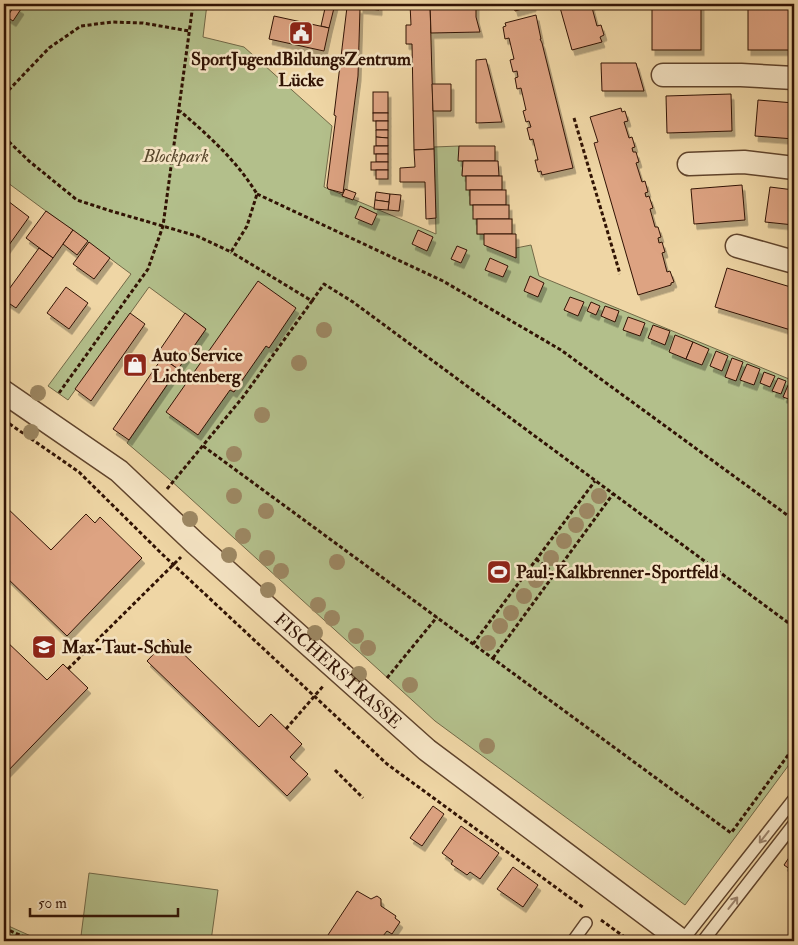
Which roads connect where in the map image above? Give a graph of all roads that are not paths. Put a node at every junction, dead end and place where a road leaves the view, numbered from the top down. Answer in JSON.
{"nodes":[{"id":1,"x":663,"y":75,"type":"dead end"},
{"id":2,"x":794,"y":78,"type":"edge"},
{"id":3,"x":689,"y":164,"type":"dead end"},
{"id":4,"x":794,"y":168,"type":"edge"},
{"id":5,"x":737,"y":246,"type":"dead end"},
{"id":6,"x":794,"y":262,"type":"edge"},
{"id":7,"x":4,"y":392,"type":"edge"},
{"id":8,"x":794,"y":799,"type":"edge"},
{"id":9,"x":794,"y":824,"type":"edge"},
{"id":10,"x":586,"y":923,"type":"dead end"},
{"id":11,"x":572,"y":941,"type":"edge"},
{"id":12,"x":682,"y":941,"type":"edge"},
{"id":13,"x":703,"y":941,"type":"edge"}],
"edges":[{"from":1,"to":2,"type":"street"},
{"from":3,"to":4,"type":"street"},
{"from":5,"to":6,"type":"street"},
{"from":7,"to":12,"type":"street","name":"FISCHERSTRASSE"},
{"from":8,"to":12,"type":"lane","one_way":true},
{"from":13,"to":9,"type":"lane","one_way":true},
{"from":10,"to":11,"type":"lane"}]}
